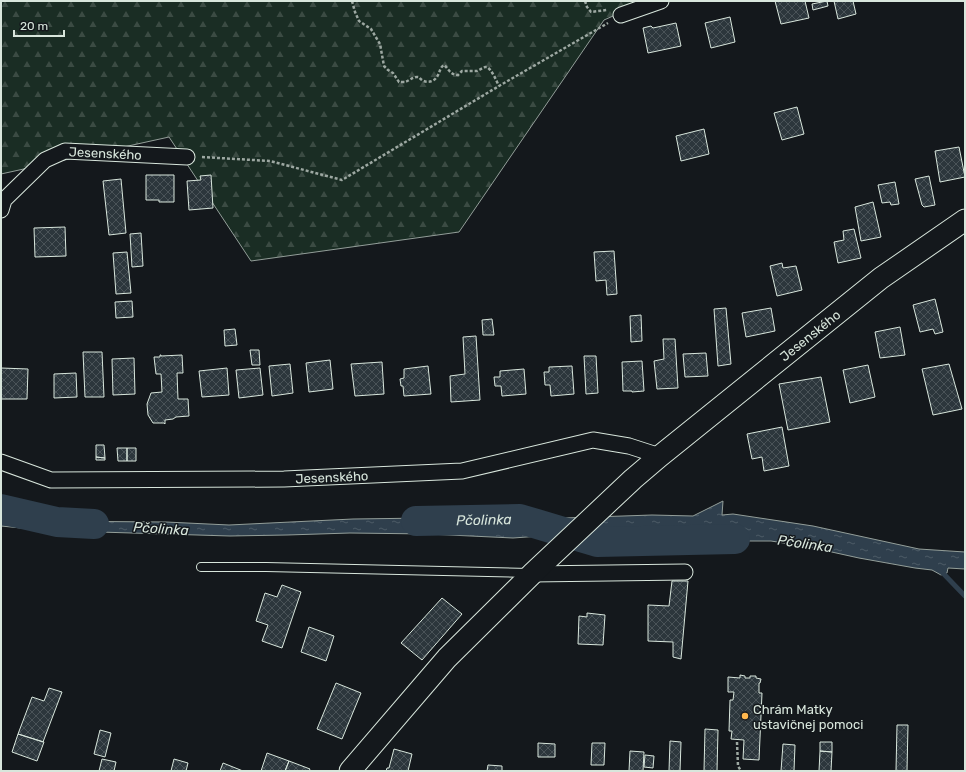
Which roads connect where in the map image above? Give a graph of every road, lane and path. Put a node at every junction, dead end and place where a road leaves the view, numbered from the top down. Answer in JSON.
{"nodes":[{"id":1,"x":352,"y":1,"type":"edge"},
{"id":2,"x":585,"y":1,"type":"edge"},
{"id":3,"x":661,"y":1,"type":"edge"},
{"id":4,"x":621,"y":15,"type":"junction"},
{"id":5,"x":499,"y":86,"type":"junction"},
{"id":6,"x":187,"y":157,"type":"joint"},
{"id":7,"x":1,"y":210,"type":"edge"},
{"id":8,"x":965,"y":220,"type":"edge"},
{"id":9,"x":660,"y":456,"type":"junction"},
{"id":10,"x":1,"y":462,"type":"edge"},
{"id":11,"x":201,"y":567,"type":"dead end"},
{"id":12,"x":685,"y":572,"type":"dead end"},
{"id":13,"x":532,"y":574,"type":"junction"},
{"id":14,"x":737,"y":742,"type":"dead end"},
{"id":15,"x":350,"y":771,"type":"edge"},
{"id":16,"x":741,"y":771,"type":"edge"}],
"edges":[{"from":1,"to":5,"type":"path"},
{"from":2,"to":4,"type":"path"},
{"from":3,"to":4,"type":"street"},
{"from":4,"to":5,"type":"path"},
{"from":5,"to":6,"type":"path"},
{"from":6,"to":7,"type":"street","name":"Jesenského"},
{"from":8,"to":9,"type":"street","name":"Jesenského"},
{"from":9,"to":10,"type":"street","name":"Jesenského"},
{"from":9,"to":13,"type":"street","name":"Jesenského"},
{"from":11,"to":13,"type":"lane"},
{"from":12,"to":13,"type":"street"},
{"from":13,"to":15,"type":"street","name":"Jesenského"},
{"from":14,"to":16,"type":"path"}]}
